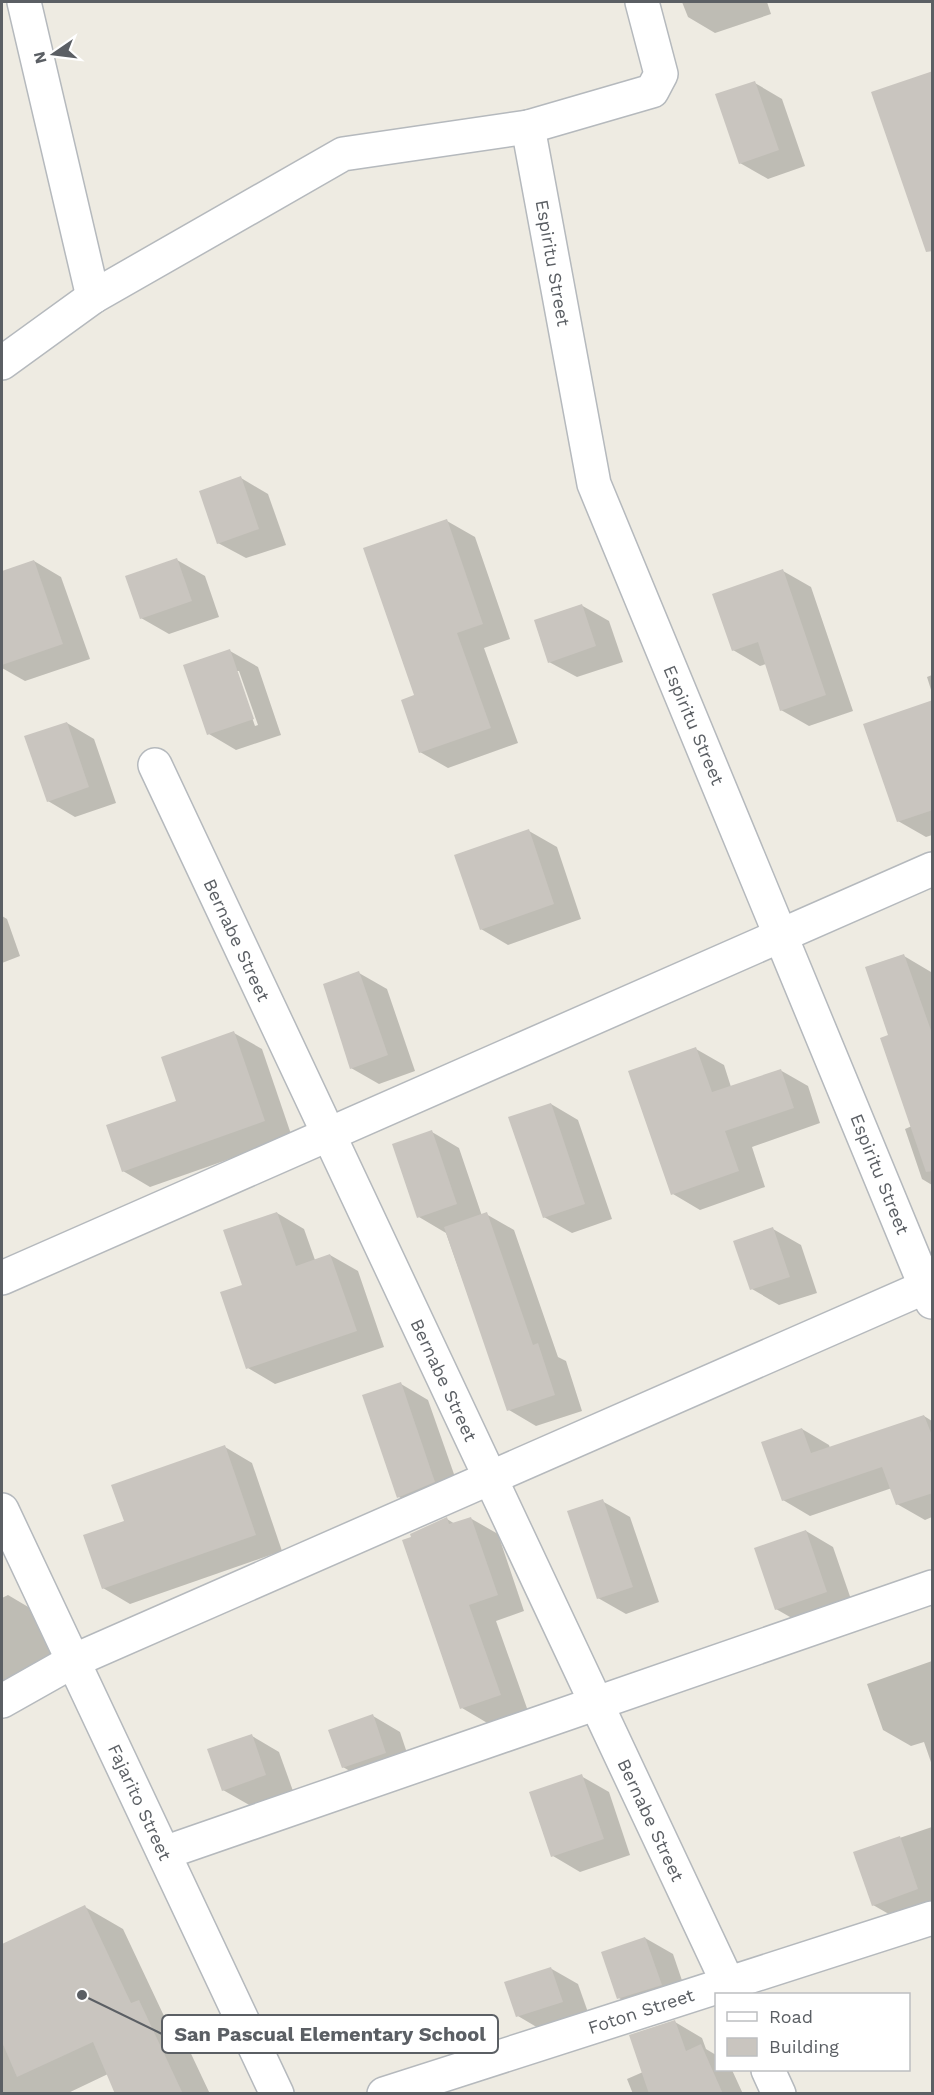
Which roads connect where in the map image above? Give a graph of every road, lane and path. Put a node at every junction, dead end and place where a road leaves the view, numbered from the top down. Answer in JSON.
{"nodes":[{"id":1,"x":24,"y":2,"type":"edge"},
{"id":2,"x":642,"y":2,"type":"edge"},
{"id":3,"x":528,"y":127,"type":"junction"},
{"id":4,"x":93,"y":297,"type":"junction"},
{"id":5,"x":2,"y":363,"type":"edge"},
{"id":6,"x":155,"y":765,"type":"dead end"},
{"id":7,"x":933,"y":869,"type":"edge"},
{"id":8,"x":781,"y":936,"type":"junction"},
{"id":9,"x":328,"y":1135,"type":"junction"},
{"id":10,"x":2,"y":1278,"type":"edge"},
{"id":11,"x":930,"y":1291,"type":"edge"},
{"id":12,"x":491,"y":1479,"type":"junction"},
{"id":13,"x":2,"y":1510,"type":"edge"},
{"id":14,"x":933,"y":1587,"type":"edge"},
{"id":15,"x":73,"y":1661,"type":"junction"},
{"id":16,"x":2,"y":1701,"type":"edge"},
{"id":17,"x":596,"y":1704,"type":"junction"},
{"id":18,"x":164,"y":1853,"type":"junction"},
{"id":19,"x":933,"y":1918,"type":"edge"},
{"id":20,"x":730,"y":1989,"type":"edge"},
{"id":21,"x":715,"y":1994,"type":"edge"},
{"id":22,"x":768,"y":2071,"type":"edge"},
{"id":23,"x":277,"y":2094,"type":"edge"},
{"id":24,"x":384,"y":2094,"type":"edge"},
{"id":25,"x":779,"y":2094,"type":"edge"}],
"edges":[{"from":1,"to":4,"type":"street"},
{"from":2,"to":3,"type":"street"},
{"from":3,"to":4,"type":"street"},
{"from":3,"to":8,"type":"street","name":"Espiritu Street"},
{"from":4,"to":5,"type":"street"},
{"from":6,"to":9,"type":"street","name":"Bernabe Street"},
{"from":7,"to":8,"type":"street"},
{"from":8,"to":9,"type":"street"},
{"from":8,"to":11,"type":"street","name":"Espiritu Street"},
{"from":9,"to":10,"type":"street"},
{"from":9,"to":12,"type":"street","name":"Bernabe Street"},
{"from":11,"to":12,"type":"street"},
{"from":12,"to":15,"type":"street"},
{"from":12,"to":17,"type":"street","name":"Bernabe Street"},
{"from":13,"to":15,"type":"street","name":"Fajarito Street"},
{"from":14,"to":17,"type":"street"},
{"from":15,"to":16,"type":"street"},
{"from":15,"to":18,"type":"street","name":"Fajarito Street"},
{"from":17,"to":18,"type":"street"},
{"from":17,"to":20,"type":"street","name":"Bernabe Street"},
{"from":18,"to":23,"type":"street","name":"Fajarito Street"},
{"from":19,"to":20,"type":"street","name":"Foton Street"},
{"from":21,"to":24,"type":"street","name":"Foton Street"},
{"from":22,"to":25,"type":"street"}]}
